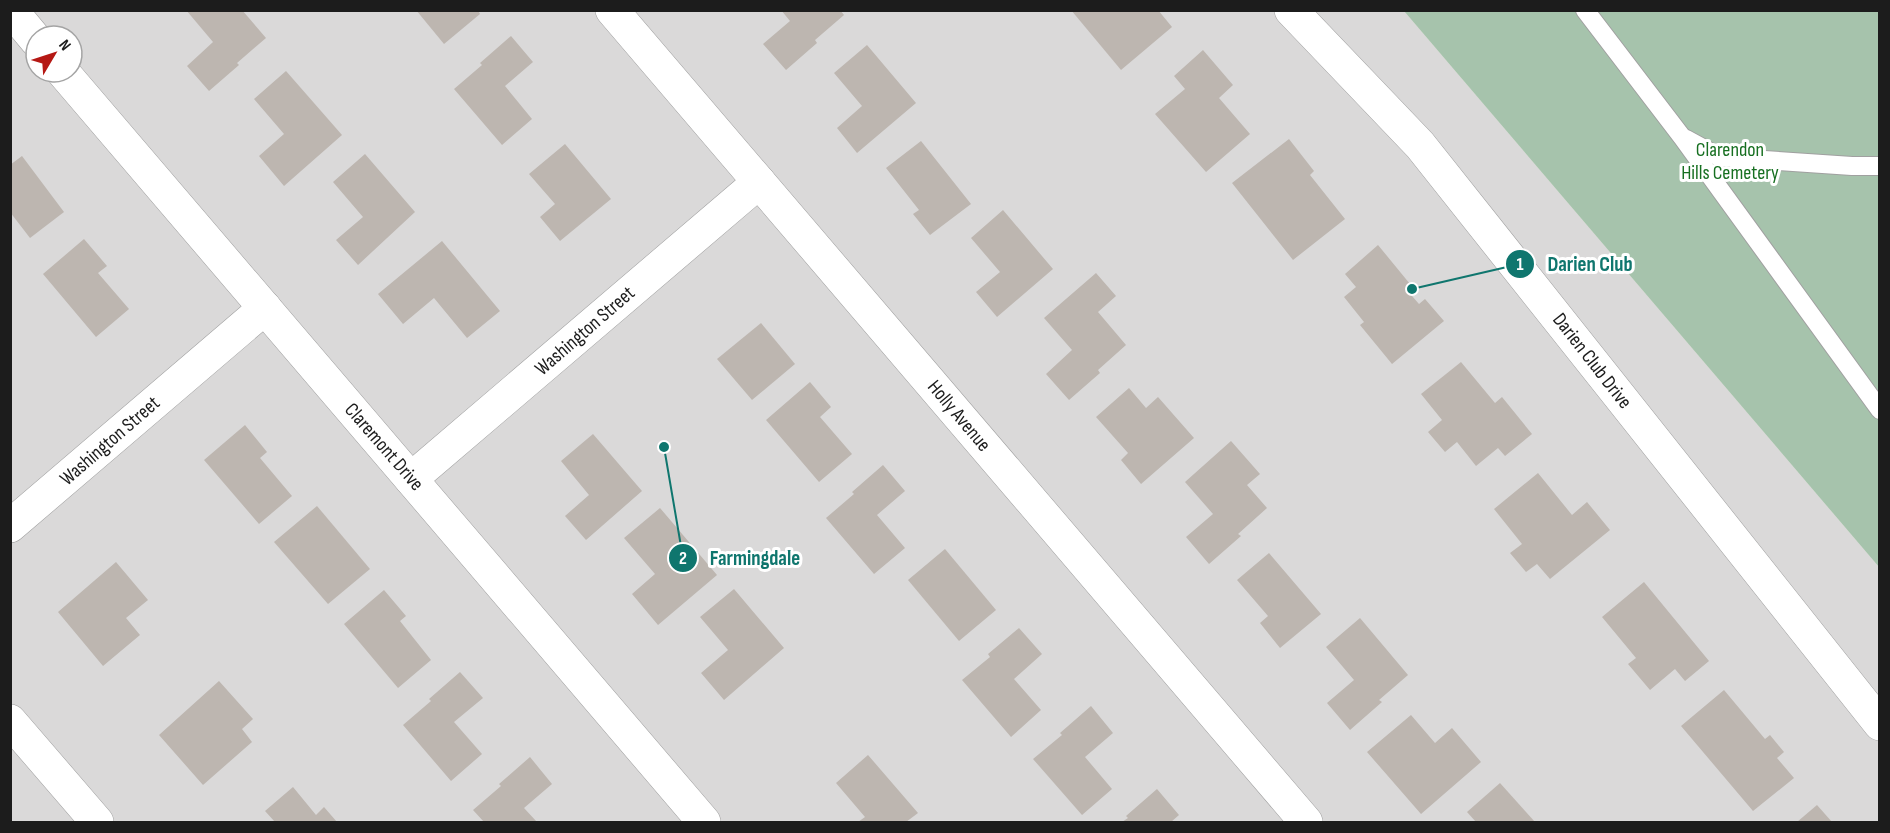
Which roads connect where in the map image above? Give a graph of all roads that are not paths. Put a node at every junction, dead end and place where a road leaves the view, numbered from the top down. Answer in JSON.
{"nodes":[{"id":1,"x":11,"y":10,"type":"edge"},
{"id":2,"x":612,"y":10,"type":"edge"},
{"id":3,"x":1291,"y":10,"type":"edge"},
{"id":4,"x":1585,"y":10,"type":"edge"},
{"id":5,"x":24,"y":26,"type":"edge"},
{"id":6,"x":73,"y":84,"type":"edge"},
{"id":7,"x":1682,"y":137,"type":"junction"},
{"id":8,"x":1880,"y":166,"type":"edge"},
{"id":9,"x":759,"y":182,"type":"junction"},
{"id":10,"x":265,"y":308,"type":"junction"},
{"id":11,"x":1880,"y":410,"type":"edge"},
{"id":12,"x":411,"y":479,"type":"junction"},
{"id":13,"x":10,"y":526,"type":"edge"},
{"id":14,"x":10,"y":721,"type":"edge"},
{"id":15,"x":1880,"y":724,"type":"edge"},
{"id":16,"x":88,"y":819,"type":"edge"},
{"id":17,"x":704,"y":822,"type":"edge"},
{"id":18,"x":1306,"y":822,"type":"edge"}],
"edges":[{"from":1,"to":5,"type":"street"},
{"from":2,"to":9,"type":"street","name":"Holly Avenue"},
{"from":3,"to":15,"type":"street","name":"Darien Club Drive"},
{"from":4,"to":7,"type":"lane"},
{"from":6,"to":10,"type":"street","name":"Claremont Drive"},
{"from":7,"to":8,"type":"lane"},
{"from":7,"to":11,"type":"lane"},
{"from":9,"to":12,"type":"street","name":"Washington Street"},
{"from":9,"to":18,"type":"street","name":"Holly Avenue"},
{"from":10,"to":12,"type":"street","name":"Claremont Drive"},
{"from":10,"to":13,"type":"street","name":"Washington Street"},
{"from":12,"to":17,"type":"street","name":"Claremont Drive"},
{"from":14,"to":16,"type":"street"}]}
